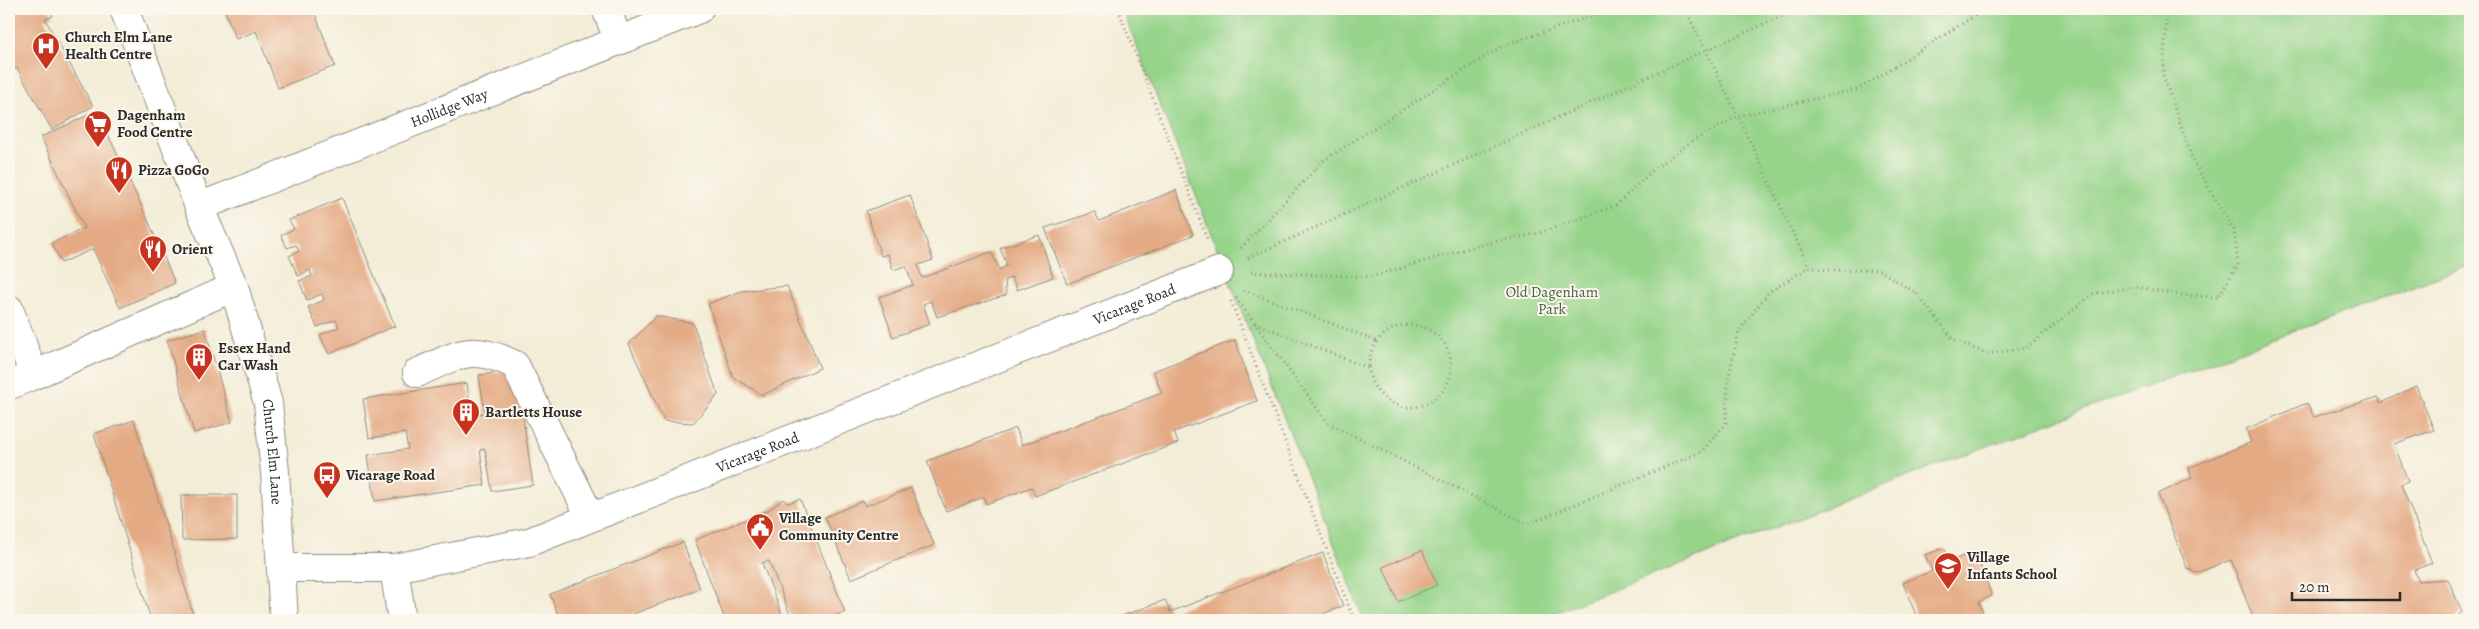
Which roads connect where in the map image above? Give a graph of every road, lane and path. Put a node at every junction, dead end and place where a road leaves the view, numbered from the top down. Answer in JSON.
{"nodes":[{"id":1,"x":124,"y":9,"type":"edge"},
{"id":2,"x":606,"y":9,"type":"edge"},
{"id":3,"x":699,"y":9,"type":"edge"},
{"id":4,"x":1118,"y":9,"type":"edge"},
{"id":5,"x":1613,"y":9,"type":"edge"},
{"id":6,"x":1685,"y":9,"type":"edge"},
{"id":7,"x":1797,"y":9,"type":"edge"},
{"id":8,"x":1985,"y":9,"type":"edge"},
{"id":9,"x":2167,"y":9,"type":"edge"},
{"id":10,"x":619,"y":41,"type":"junction"},
{"id":11,"x":1704,"y":50,"type":"junction"},
{"id":12,"x":1738,"y":116,"type":"junction"},
{"id":13,"x":199,"y":207,"type":"junction"},
{"id":14,"x":1809,"y":267,"type":"junction"},
{"id":15,"x":1222,"y":276,"type":"junction"},
{"id":16,"x":234,"y":287,"type":"junction"},
{"id":17,"x":9,"y":309,"type":"edge"},
{"id":18,"x":1254,"y":323,"type":"junction"},
{"id":19,"x":1377,"y":341,"type":"junction"},
{"id":20,"x":1368,"y":368,"type":"junction"},
{"id":21,"x":417,"y":374,"type":"dead end"},
{"id":22,"x":34,"y":375,"type":"junction"},
{"id":23,"x":10,"y":385,"type":"edge"},
{"id":24,"x":590,"y":516,"type":"junction"},
{"id":25,"x":282,"y":568,"type":"junction"},
{"id":26,"x":394,"y":568,"type":"junction"},
{"id":27,"x":284,"y":620,"type":"edge"},
{"id":28,"x":402,"y":620,"type":"edge"},
{"id":29,"x":1354,"y":620,"type":"edge"}],
"edges":[{"from":1,"to":13,"type":"street","name":"Church Elm Lane"},
{"from":2,"to":10,"type":"street"},
{"from":3,"to":10,"type":"street","name":"Hollidge Way"},
{"from":4,"to":15,"type":"path"},
{"from":5,"to":15,"type":"path"},
{"from":6,"to":11,"type":"path"},
{"from":7,"to":11,"type":"path"},
{"from":8,"to":12,"type":"path"},
{"from":9,"to":14,"type":"path"},
{"from":10,"to":13,"type":"street","name":"Hollidge Way"},
{"from":11,"to":12,"type":"path"},
{"from":11,"to":15,"type":"path"},
{"from":12,"to":14,"type":"path"},
{"from":12,"to":15,"type":"path"},
{"from":13,"to":16,"type":"street","name":"Church Elm Lane"},
{"from":14,"to":18,"type":"path"},
{"from":15,"to":18,"type":"path"},
{"from":15,"to":19,"type":"path"},
{"from":15,"to":24,"type":"street","name":"Vicarage Road"},
{"from":15,"to":29,"type":"path"},
{"from":16,"to":22,"type":"street"},
{"from":16,"to":25,"type":"street","name":"Church Elm Lane"},
{"from":17,"to":22,"type":"street"},
{"from":18,"to":20,"type":"path"},
{"from":19,"to":20,"type":"path"},
{"from":19,"to":20,"type":"path"},
{"from":21,"to":24,"type":"street"},
{"from":22,"to":23,"type":"street"},
{"from":24,"to":26,"type":"street","name":"Vicarage Road"},
{"from":25,"to":26,"type":"street","name":"Vicarage Road"},
{"from":25,"to":27,"type":"street","name":"Church Elm Lane"},
{"from":26,"to":28,"type":"street"}]}
